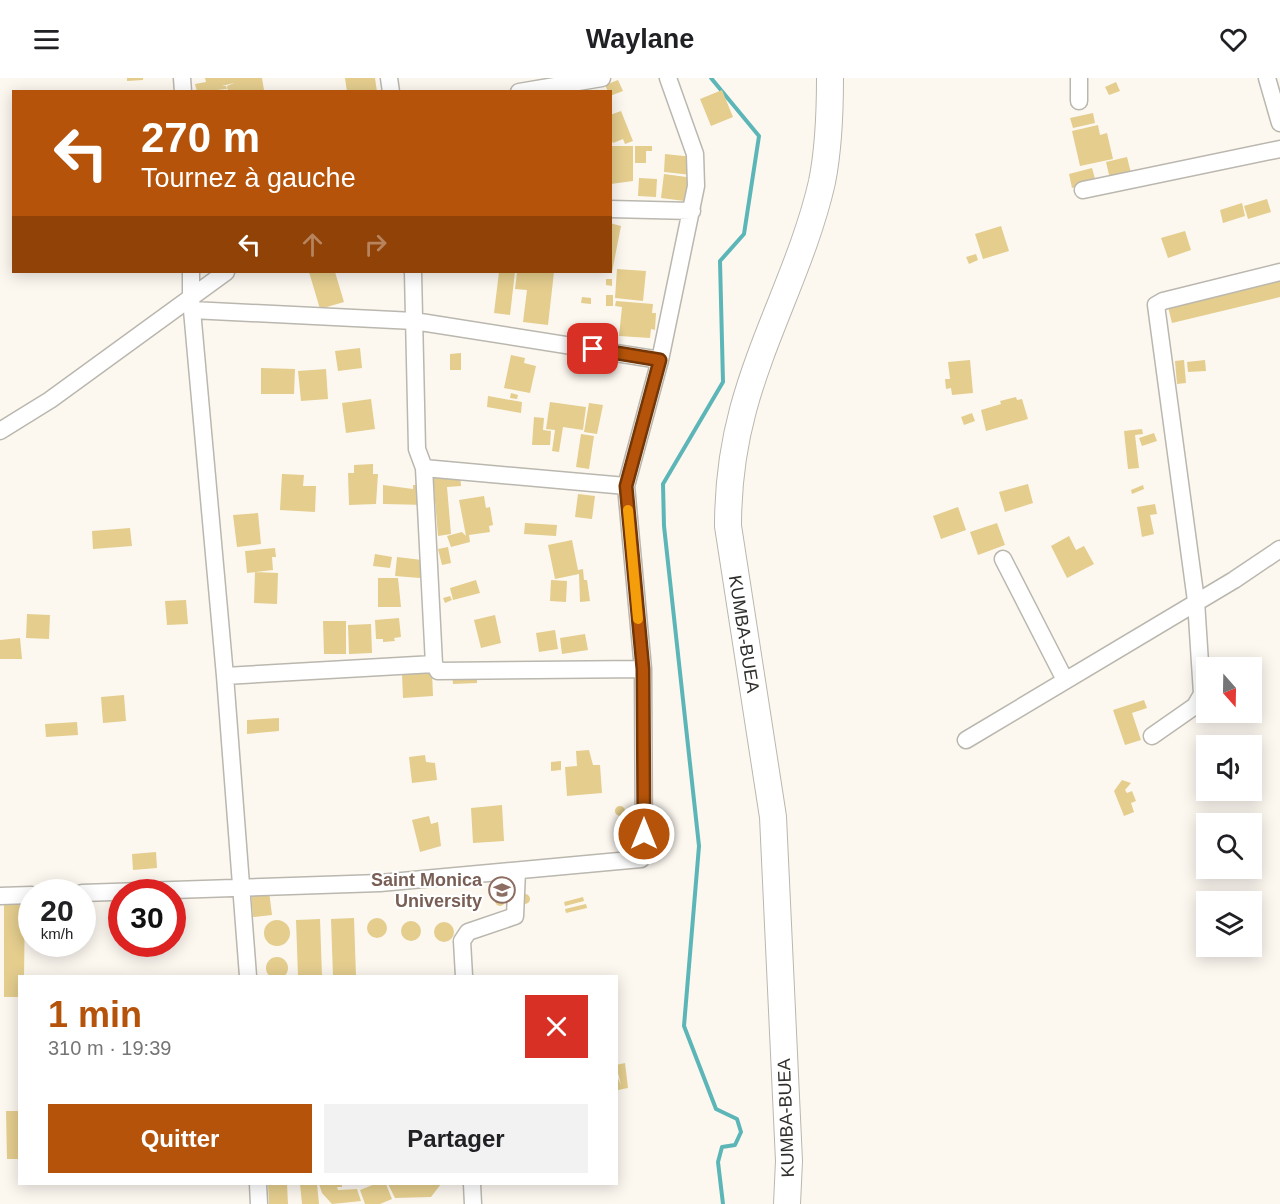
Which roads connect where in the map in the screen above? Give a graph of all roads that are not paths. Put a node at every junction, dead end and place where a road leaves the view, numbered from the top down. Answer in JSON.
{"nodes":[{"id":1,"x":603,"y":78,"type":"edge"},
{"id":2,"x":668,"y":78,"type":"edge"},
{"id":3,"x":830,"y":78,"type":"edge"},
{"id":4,"x":1079,"y":78,"type":"edge"},
{"id":5,"x":1267,"y":78,"type":"edge"},
{"id":6,"x":531,"y":90,"type":"edge"},
{"id":7,"x":1079,"y":101,"type":"dead end"},
{"id":8,"x":1280,"y":123,"type":"edge"},
{"id":9,"x":1280,"y":149,"type":"edge"},
{"id":10,"x":1083,"y":190,"type":"dead end"},
{"id":11,"x":612,"y":209,"type":"edge"},
{"id":12,"x":692,"y":211,"type":"junction"},
{"id":13,"x":1280,"y":272,"type":"edge"},
{"id":14,"x":191,"y":273,"type":"edge"},
{"id":15,"x":225,"y":273,"type":"edge"},
{"id":16,"x":413,"y":273,"type":"edge"},
{"id":17,"x":192,"y":305,"type":"junction"},
{"id":18,"x":414,"y":321,"type":"junction"},
{"id":19,"x":660,"y":360,"type":"junction"},
{"id":20,"x":0,"y":431,"type":"edge"},
{"id":21,"x":424,"y":468,"type":"junction"},
{"id":22,"x":626,"y":486,"type":"junction"},
{"id":23,"x":1280,"y":549,"type":"edge"},
{"id":24,"x":1003,"y":559,"type":"dead end"},
{"id":25,"x":1196,"y":601,"type":"junction"},
{"id":26,"x":434,"y":664,"type":"junction"},
{"id":27,"x":643,"y":669,"type":"junction"},
{"id":28,"x":225,"y":676,"type":"junction"},
{"id":29,"x":1065,"y":680,"type":"junction"},
{"id":30,"x":1152,"y":736,"type":"dead end"},
{"id":31,"x":966,"y":740,"type":"dead end"},
{"id":32,"x":517,"y":871,"type":"junction"},
{"id":33,"x":241,"y":889,"type":"junction"},
{"id":34,"x":96,"y":893,"type":"edge"},
{"id":35,"x":18,"y":895,"type":"edge"},
{"id":36,"x":0,"y":896,"type":"edge"},
{"id":37,"x":248,"y":975,"type":"edge"},
{"id":38,"x":464,"y":975,"type":"edge"},
{"id":39,"x":258,"y":1185,"type":"edge"},
{"id":40,"x":472,"y":1185,"type":"edge"},
{"id":41,"x":260,"y":1204,"type":"edge"},
{"id":42,"x":473,"y":1204,"type":"edge"},
{"id":43,"x":787,"y":1204,"type":"edge"}],
"edges":[{"from":1,"to":6,"type":"street"},
{"from":2,"to":12,"type":"street"},
{"from":3,"to":43,"type":"highway","name":"KUMBA-BUEA"},
{"from":4,"to":7,"type":"street"},
{"from":5,"to":8,"type":"street"},
{"from":9,"to":10,"type":"street"},
{"from":11,"to":12,"type":"street"},
{"from":12,"to":19,"type":"street"},
{"from":13,"to":25,"type":"street"},
{"from":14,"to":17,"type":"street"},
{"from":15,"to":17,"type":"street"},
{"from":16,"to":18,"type":"street"},
{"from":17,"to":18,"type":"street"},
{"from":17,"to":20,"type":"street"},
{"from":17,"to":28,"type":"street"},
{"from":18,"to":19,"type":"street"},
{"from":18,"to":21,"type":"street"},
{"from":19,"to":22,"type":"street"},
{"from":21,"to":22,"type":"street"},
{"from":21,"to":26,"type":"street"},
{"from":22,"to":27,"type":"street"},
{"from":23,"to":25,"type":"street"},
{"from":24,"to":29,"type":"street"},
{"from":25,"to":29,"type":"street"},
{"from":25,"to":30,"type":"street"},
{"from":26,"to":27,"type":"street"},
{"from":26,"to":28,"type":"street"},
{"from":27,"to":32,"type":"street"},
{"from":28,"to":33,"type":"street"},
{"from":29,"to":31,"type":"street"},
{"from":32,"to":33,"type":"street"},
{"from":32,"to":38,"type":"street"},
{"from":33,"to":34,"type":"street"},
{"from":33,"to":37,"type":"street"},
{"from":35,"to":36,"type":"street"},
{"from":39,"to":41,"type":"street"},
{"from":40,"to":42,"type":"street"}]}
